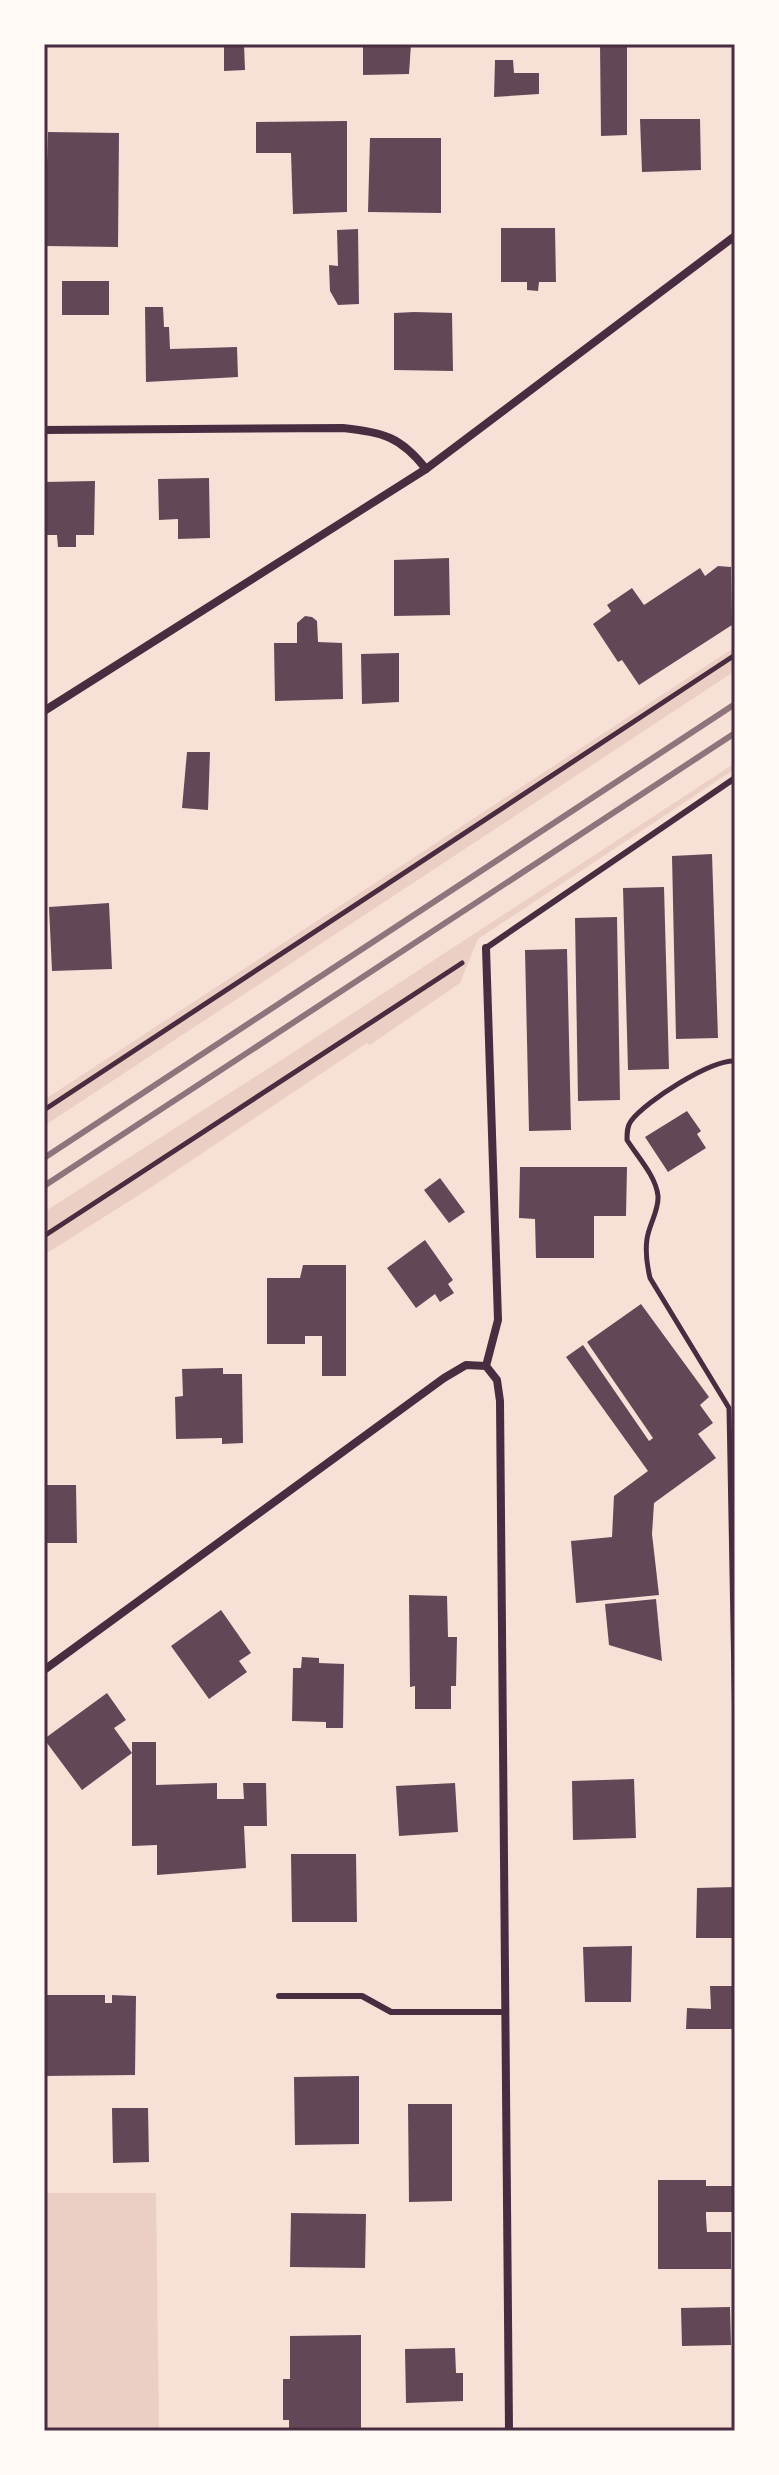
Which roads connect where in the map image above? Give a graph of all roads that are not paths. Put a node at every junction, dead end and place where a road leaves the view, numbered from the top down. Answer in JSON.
{"nodes":[{"id":1,"x":735,"y":236,"type":"edge"},
{"id":2,"x":44,"y":430,"type":"edge"},
{"id":3,"x":426,"y":469,"type":"junction"},
{"id":4,"x":44,"y":711,"type":"edge"},
{"id":5,"x":735,"y":778,"type":"edge"},
{"id":6,"x":486,"y":948,"type":"joint"},
{"id":7,"x":486,"y":1366,"type":"junction"},
{"id":8,"x":44,"y":1670,"type":"edge"},
{"id":9,"x":279,"y":1996,"type":"dead end"},
{"id":10,"x":506,"y":2012,"type":"junction"},
{"id":11,"x":509,"y":2431,"type":"edge"}],
"edges":[{"from":1,"to":3,"type":"street"},
{"from":2,"to":3,"type":"street"},
{"from":3,"to":4,"type":"street"},
{"from":5,"to":6,"type":"lane"},
{"from":6,"to":7,"type":"street"},
{"from":7,"to":8,"type":"street"},
{"from":7,"to":10,"type":"street"},
{"from":9,"to":10,"type":"lane"},
{"from":10,"to":11,"type":"street"}]}
